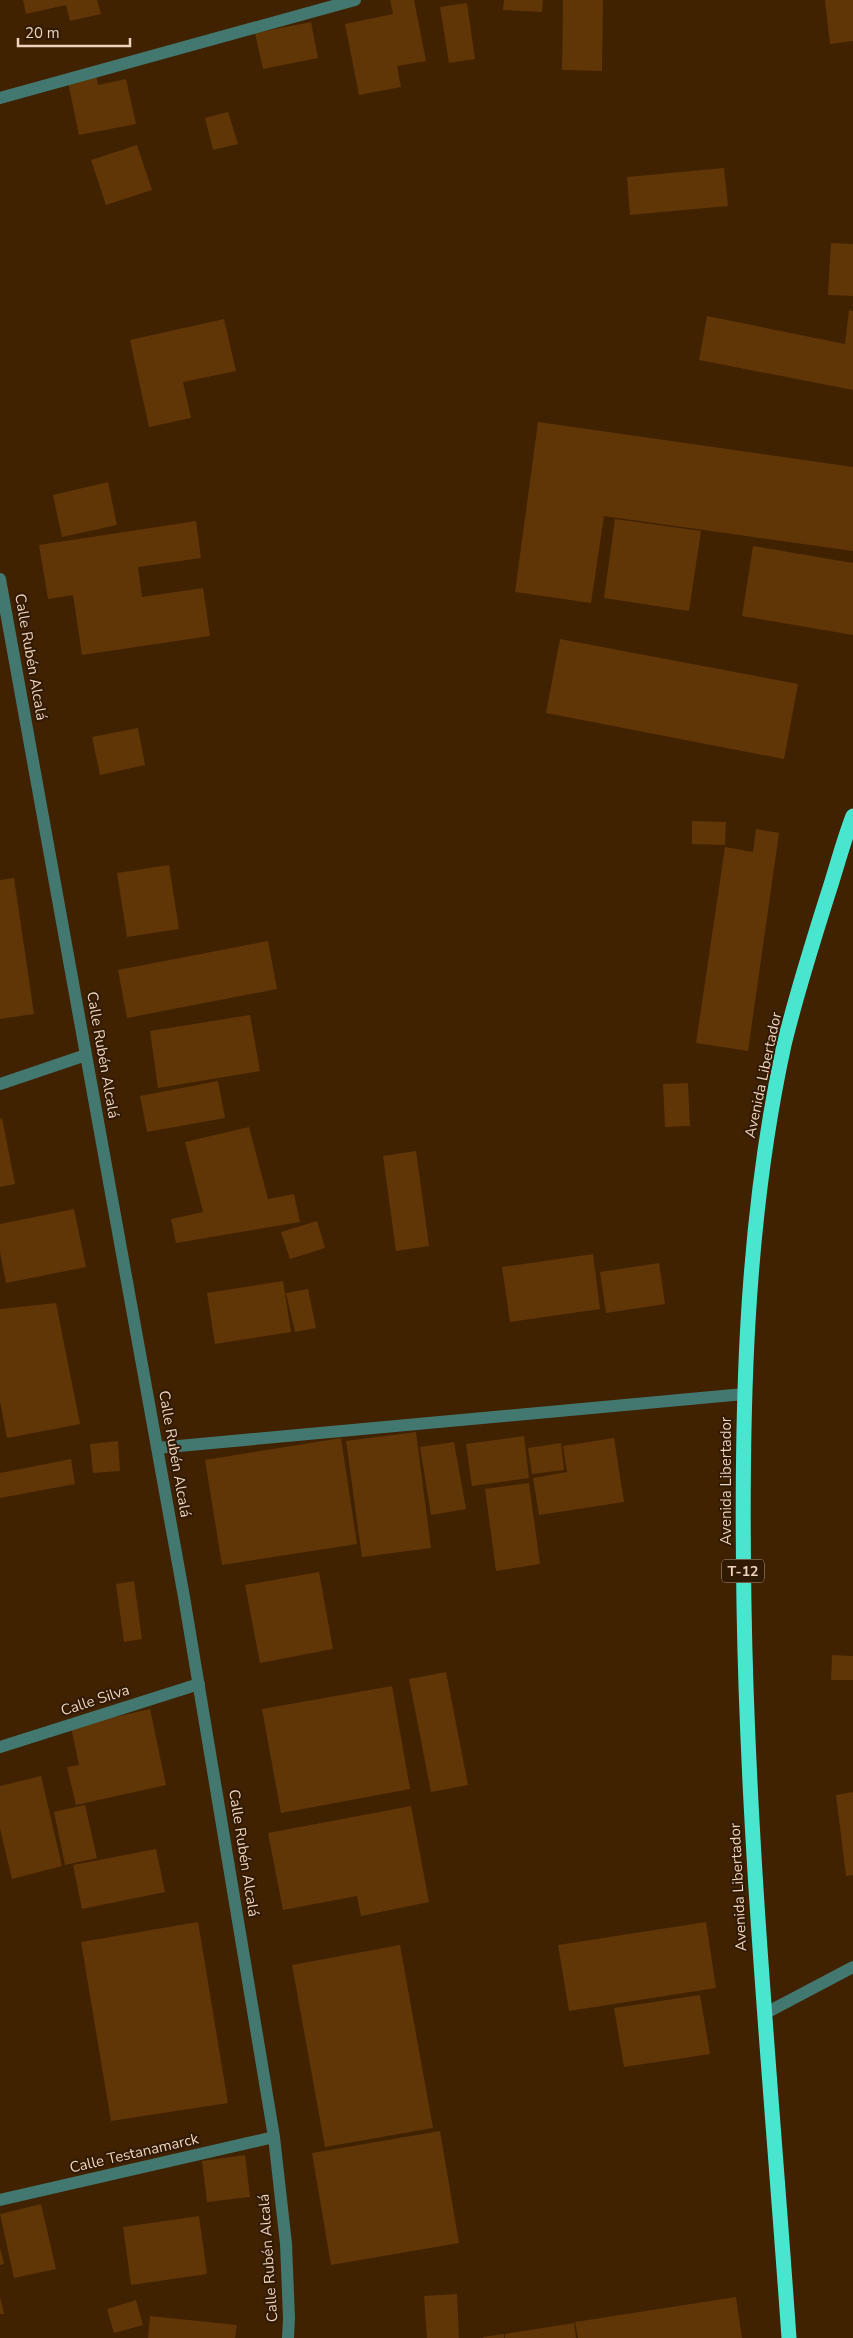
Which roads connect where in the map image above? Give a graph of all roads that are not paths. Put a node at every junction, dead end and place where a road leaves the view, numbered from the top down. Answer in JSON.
{"nodes":[{"id":1,"x":355,"y":0,"type":"edge"},
{"id":2,"x":0,"y":98,"type":"edge"},
{"id":3,"x":0,"y":579,"type":"edge"},
{"id":4,"x":853,"y":816,"type":"edge"},
{"id":5,"x":86,"y":1054,"type":"junction"},
{"id":6,"x":0,"y":1084,"type":"edge"},
{"id":7,"x":744,"y":1394,"type":"junction"},
{"id":8,"x":157,"y":1448,"type":"junction"},
{"id":9,"x":199,"y":1684,"type":"junction"},
{"id":10,"x":0,"y":1747,"type":"edge"},
{"id":11,"x":853,"y":1967,"type":"edge"},
{"id":12,"x":764,"y":2014,"type":"junction"},
{"id":13,"x":274,"y":2137,"type":"junction"},
{"id":14,"x":0,"y":2200,"type":"edge"},
{"id":15,"x":288,"y":2338,"type":"edge"},
{"id":16,"x":789,"y":2338,"type":"edge"}],
"edges":[{"from":1,"to":2,"type":"street"},
{"from":3,"to":5,"type":"street","name":"Calle Rubén Alcalá"},
{"from":4,"to":7,"type":"highway","name":"Avenida Libertador","number":"T-12"},
{"from":5,"to":6,"type":"street"},
{"from":5,"to":8,"type":"street","name":"Calle Rubén Alcalá"},
{"from":7,"to":8,"type":"street"},
{"from":7,"to":12,"type":"highway","name":"Avenida Libertador","number":"T-12"},
{"from":8,"to":9,"type":"street","name":"Calle Rubén Alcalá"},
{"from":9,"to":10,"type":"street","name":"Calle Silva"},
{"from":9,"to":13,"type":"street","name":"Calle Rubén Alcalá"},
{"from":11,"to":12,"type":"street"},
{"from":12,"to":16,"type":"highway","name":"Avenida Libertador","number":"T-12"},
{"from":13,"to":14,"type":"street","name":"Calle Testanamarck"},
{"from":13,"to":15,"type":"street","name":"Calle Rubén Alcalá"}]}
